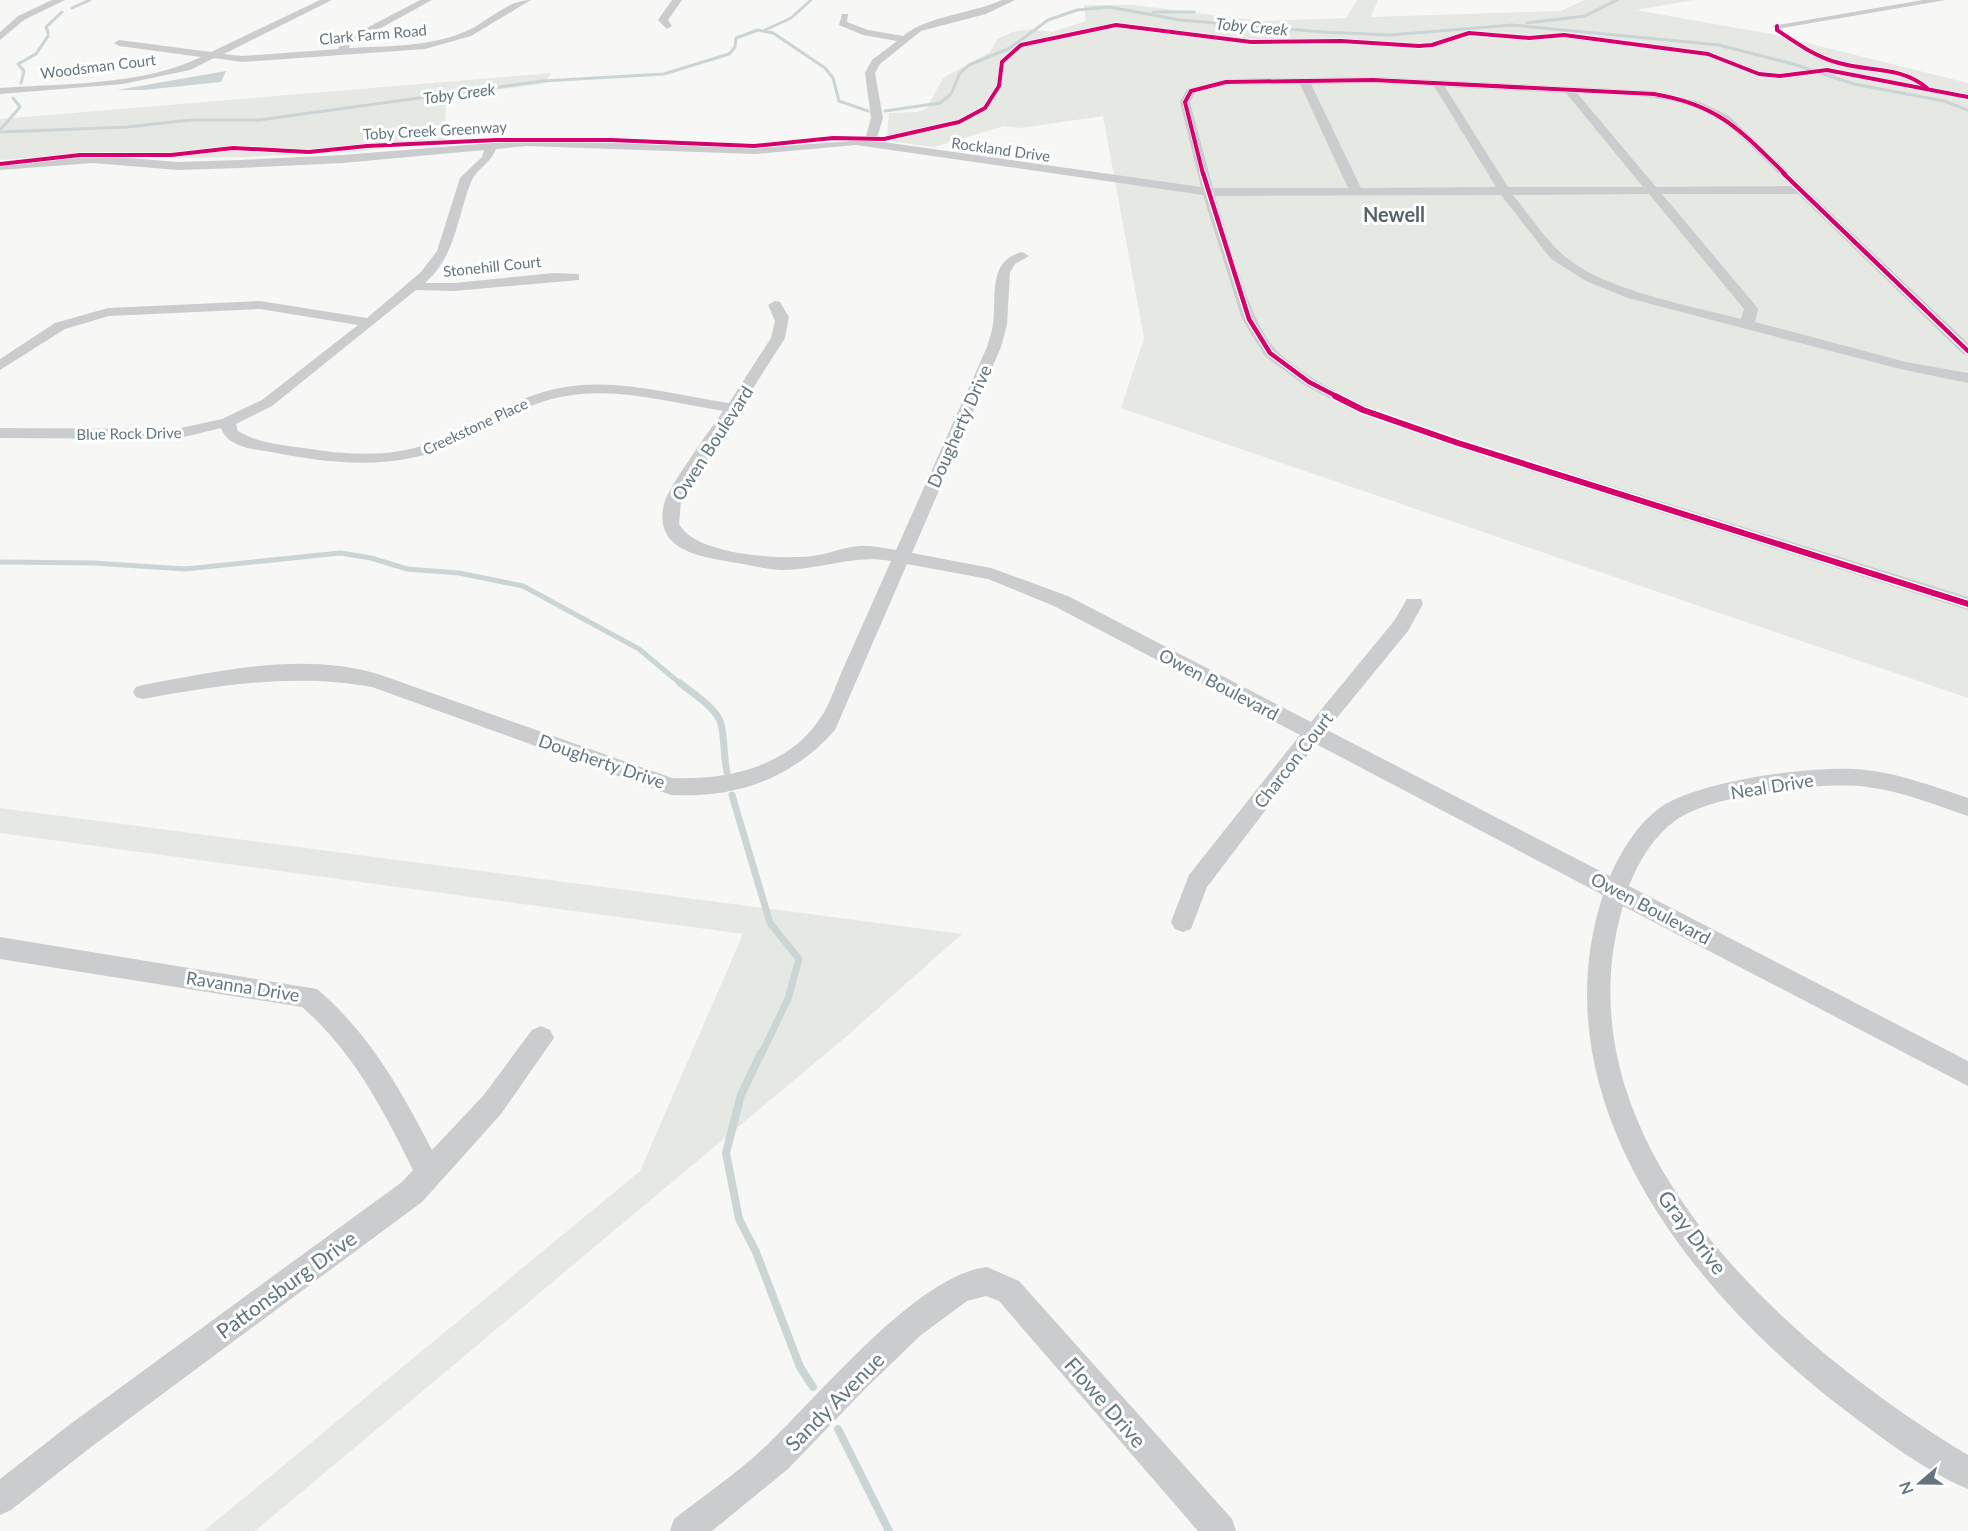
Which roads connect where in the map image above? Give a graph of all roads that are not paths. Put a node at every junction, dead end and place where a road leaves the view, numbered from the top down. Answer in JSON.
{"nodes":[{"id":1,"x":60,"y":0,"type":"edge"},
{"id":2,"x":327,"y":0,"type":"edge"},
{"id":3,"x":427,"y":0,"type":"edge"},
{"id":4,"x":526,"y":0,"type":"edge"},
{"id":5,"x":677,"y":0,"type":"edge"},
{"id":6,"x":1010,"y":0,"type":"edge"},
{"id":7,"x":1941,"y":0,"type":"edge"},
{"id":8,"x":845,"y":16,"type":"dead end"},
{"id":9,"x":667,"y":26,"type":"dead end"},
{"id":10,"x":1777,"y":26,"type":"dead end"},
{"id":11,"x":0,"y":36,"type":"edge"},
{"id":12,"x":134,"y":37,"type":"dead end"},
{"id":13,"x":902,"y":39,"type":"junction"},
{"id":14,"x":342,"y":52,"type":"junction"},
{"id":15,"x":212,"y":57,"type":"junction"},
{"id":16,"x":1304,"y":81,"type":"junction"},
{"id":17,"x":1438,"y":84,"type":"junction"},
{"id":18,"x":1569,"y":90,"type":"junction"},
{"id":19,"x":0,"y":91,"type":"edge"},
{"id":20,"x":870,"y":144,"type":"junction"},
{"id":21,"x":492,"y":145,"type":"junction"},
{"id":22,"x":0,"y":166,"type":"edge"},
{"id":23,"x":1654,"y":190,"type":"junction"},
{"id":24,"x":1800,"y":190,"type":"junction"},
{"id":25,"x":1356,"y":191,"type":"junction"},
{"id":26,"x":1503,"y":191,"type":"junction"},
{"id":27,"x":1208,"y":192,"type":"junction"},
{"id":28,"x":1022,"y":256,"type":"dead end"},
{"id":29,"x":574,"y":277,"type":"dead end"},
{"id":30,"x":414,"y":286,"type":"junction"},
{"id":31,"x":776,"y":305,"type":"dead end"},
{"id":32,"x":370,"y":323,"type":"junction"},
{"id":33,"x":1747,"y":324,"type":"junction"},
{"id":34,"x":1968,"y":351,"type":"edge"},
{"id":35,"x":0,"y":366,"type":"edge"},
{"id":36,"x":1968,"y":378,"type":"edge"},
{"id":37,"x":734,"y":408,"type":"junction"},
{"id":38,"x":227,"y":422,"type":"junction"},
{"id":39,"x":0,"y":433,"type":"edge"},
{"id":40,"x":902,"y":557,"type":"junction"},
{"id":41,"x":1414,"y":604,"type":"dead end"},
{"id":42,"x":1968,"y":604,"type":"edge"},
{"id":43,"x":143,"y":692,"type":"dead end"},
{"id":44,"x":1312,"y":733,"type":"junction"},
{"id":45,"x":1968,"y":807,"type":"edge"},
{"id":46,"x":1616,"y":890,"type":"junction"},
{"id":47,"x":1183,"y":922,"type":"dead end"},
{"id":48,"x":0,"y":948,"type":"edge"},
{"id":49,"x":541,"y":1038,"type":"dead end"},
{"id":50,"x":1968,"y":1074,"type":"edge"},
{"id":51,"x":429,"y":1173,"type":"junction"},
{"id":52,"x":987,"y":1281,"type":"joint"},
{"id":53,"x":1968,"y":1473,"type":"edge"},
{"id":54,"x":0,"y":1499,"type":"edge"},
{"id":55,"x":686,"y":1531,"type":"edge"},
{"id":56,"x":1220,"y":1531,"type":"edge"}],
"edges":[{"from":1,"to":11,"type":"street"},
{"from":2,"to":15,"type":"street","name":"Woodsman Court"},
{"from":3,"to":14,"type":"street"},
{"from":4,"to":14,"type":"street","name":"Clark Farm Road"},
{"from":5,"to":9,"type":"street"},
{"from":6,"to":13,"type":"street"},
{"from":7,"to":10,"type":"street"},
{"from":8,"to":13,"type":"street"},
{"from":12,"to":15,"type":"street","name":"Clark Farm Road"},
{"from":13,"to":20,"type":"street"},
{"from":14,"to":15,"type":"street","name":"Clark Farm Road"},
{"from":15,"to":19,"type":"street","name":"Woodsman Court"},
{"from":16,"to":17,"type":"street"},
{"from":16,"to":25,"type":"street"},
{"from":16,"to":27,"type":"street"},
{"from":17,"to":18,"type":"street"},
{"from":17,"to":26,"type":"street"},
{"from":18,"to":23,"type":"street"},
{"from":18,"to":24,"type":"street"},
{"from":20,"to":21,"type":"street","name":"Rockland Drive"},
{"from":20,"to":27,"type":"street","name":"Rockland Drive"},
{"from":21,"to":22,"type":"street","name":"Rockland Drive"},
{"from":21,"to":30,"type":"street","name":"Blue Rock Drive"},
{"from":23,"to":24,"type":"street","name":"Rockland Drive"},
{"from":23,"to":26,"type":"street","name":"Rockland Drive"},
{"from":23,"to":33,"type":"street"},
{"from":24,"to":34,"type":"street"},
{"from":25,"to":26,"type":"street","name":"Rockland Drive"},
{"from":25,"to":27,"type":"street","name":"Rockland Drive"},
{"from":26,"to":33,"type":"street"},
{"from":27,"to":42,"type":"street"},
{"from":28,"to":40,"type":"street","name":"Dougherty Drive"},
{"from":29,"to":30,"type":"street","name":"Stonehill Court"},
{"from":30,"to":32,"type":"street","name":"Blue Rock Drive"},
{"from":31,"to":37,"type":"street","name":"Owen Boulevard"},
{"from":32,"to":35,"type":"street"},
{"from":32,"to":38,"type":"street","name":"Blue Rock Drive"},
{"from":33,"to":36,"type":"street"},
{"from":37,"to":38,"type":"street","name":"Creekstone Place"},
{"from":37,"to":40,"type":"street","name":"Owen Boulevard"},
{"from":38,"to":39,"type":"street","name":"Blue Rock Drive"},
{"from":40,"to":43,"type":"street","name":"Dougherty Drive"},
{"from":40,"to":44,"type":"street","name":"Owen Boulevard"},
{"from":41,"to":44,"type":"street","name":"Charcon Court"},
{"from":44,"to":46,"type":"street","name":"Owen Boulevard"},
{"from":44,"to":47,"type":"street","name":"Charcon Court"},
{"from":45,"to":46,"type":"street","name":"Neal Drive"},
{"from":46,"to":50,"type":"street","name":"Owen Boulevard"},
{"from":46,"to":53,"type":"street","name":"Gray Drive"},
{"from":48,"to":51,"type":"street","name":"Ravanna Drive"},
{"from":49,"to":51,"type":"street","name":"Pattonsburg Drive"},
{"from":51,"to":54,"type":"street","name":"Pattonsburg Drive"},
{"from":52,"to":55,"type":"street","name":"Sandy Avenue"},
{"from":52,"to":56,"type":"street","name":"Flowe Drive"}]}
